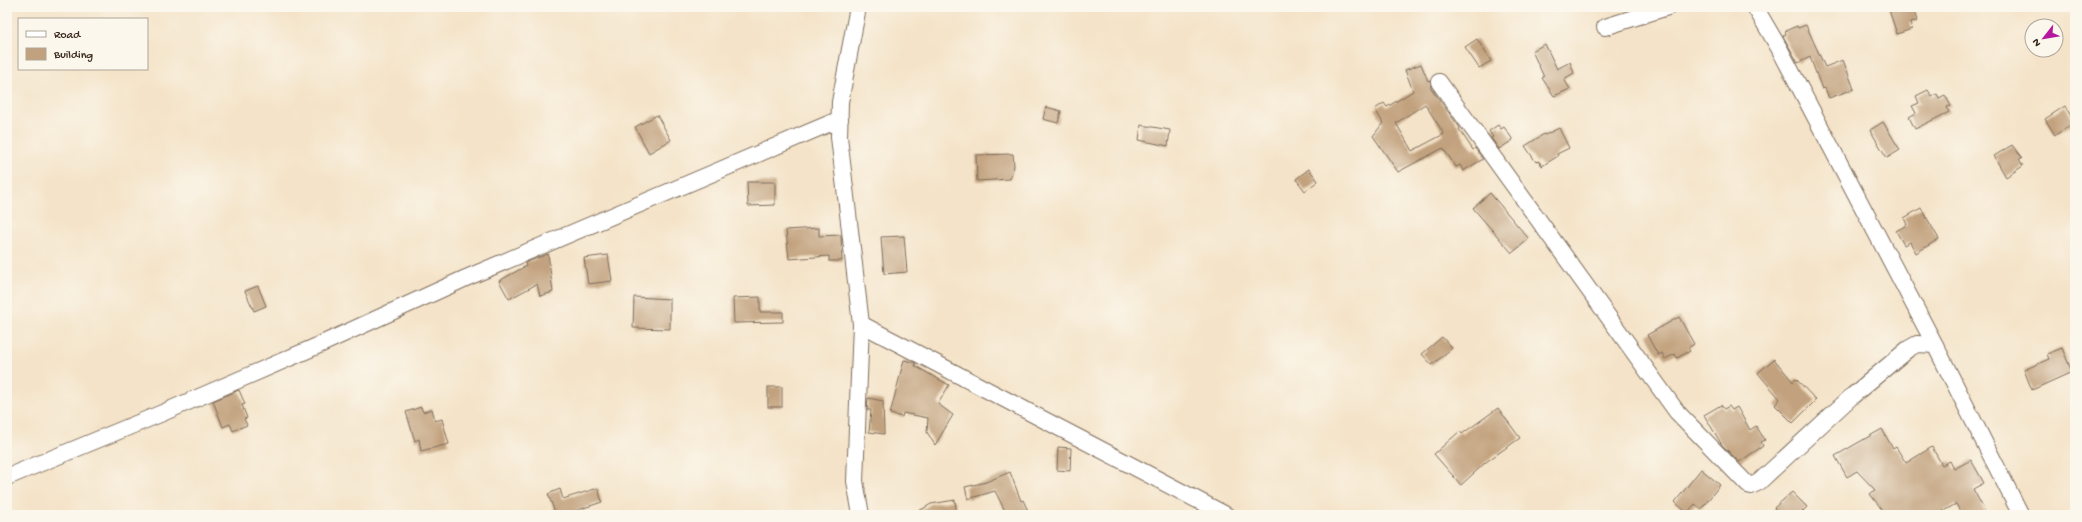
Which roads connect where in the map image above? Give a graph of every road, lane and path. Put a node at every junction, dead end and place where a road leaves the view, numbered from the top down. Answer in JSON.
{"nodes":[{"id":1,"x":858,"y":7,"type":"edge"},
{"id":2,"x":1668,"y":7,"type":"edge"},
{"id":3,"x":1755,"y":7,"type":"edge"},
{"id":4,"x":1605,"y":27,"type":"dead end"},
{"id":5,"x":1439,"y":82,"type":"dead end"},
{"id":6,"x":840,"y":119,"type":"junction"},
{"id":7,"x":861,"y":324,"type":"junction"},
{"id":8,"x":1935,"y":345,"type":"junction"},
{"id":9,"x":7,"y":477,"type":"edge"},
{"id":10,"x":861,"y":515,"type":"edge"},
{"id":11,"x":1226,"y":515,"type":"edge"},
{"id":12,"x":2021,"y":515,"type":"edge"}],
"edges":[{"from":1,"to":6,"type":"street"},
{"from":2,"to":4,"type":"street"},
{"from":3,"to":8,"type":"street"},
{"from":5,"to":8,"type":"street"},
{"from":6,"to":7,"type":"street"},
{"from":6,"to":9,"type":"street"},
{"from":7,"to":10,"type":"street"},
{"from":7,"to":11,"type":"street"},
{"from":8,"to":12,"type":"street"}]}
